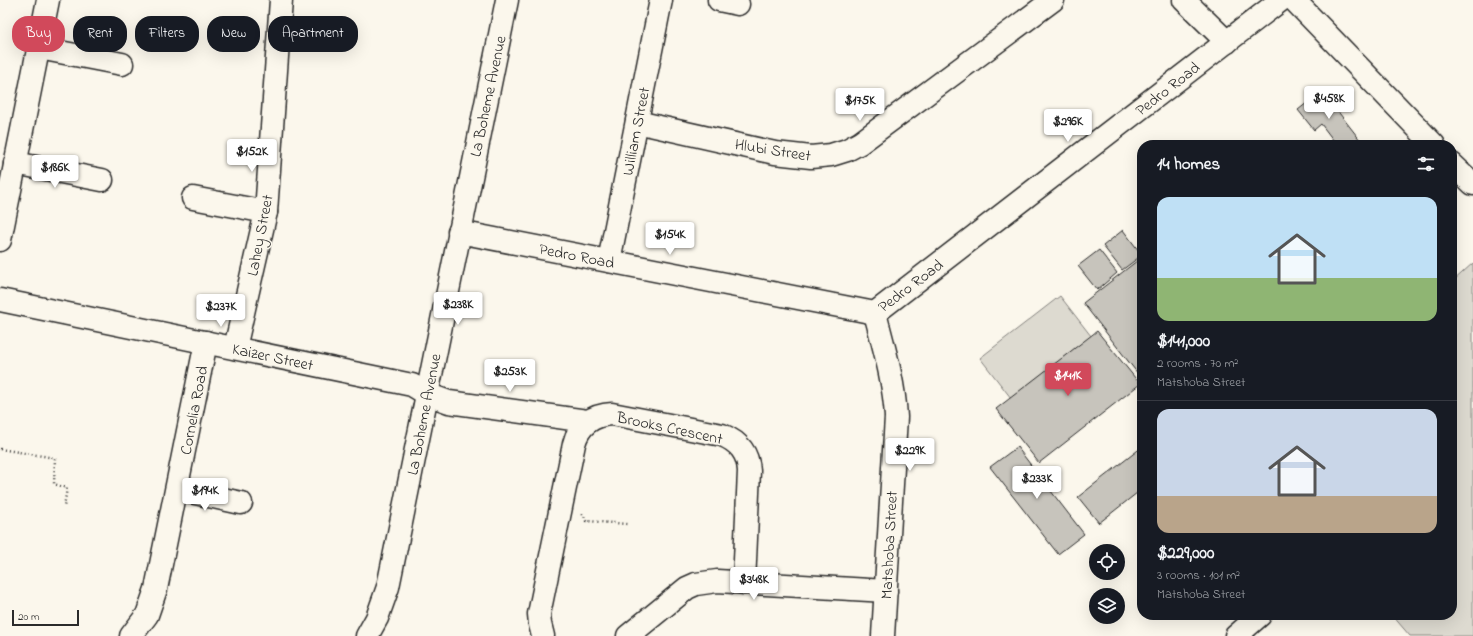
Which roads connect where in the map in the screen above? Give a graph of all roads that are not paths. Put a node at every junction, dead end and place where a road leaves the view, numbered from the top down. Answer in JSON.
{"nodes":[{"id":1,"x":48,"y":0,"type":"edge"},
{"id":2,"x":281,"y":0,"type":"edge"},
{"id":3,"x":507,"y":0,"type":"edge"},
{"id":4,"x":661,"y":0,"type":"edge"},
{"id":5,"x":1053,"y":0,"type":"edge"},
{"id":6,"x":1184,"y":0,"type":"edge"},
{"id":7,"x":1281,"y":0,"type":"edge"},
{"id":8,"x":1294,"y":0,"type":"edge"},
{"id":9,"x":45,"y":16,"type":"edge"},
{"id":10,"x":1227,"y":42,"type":"junction"},
{"id":11,"x":38,"y":52,"type":"edge"},
{"id":12,"x":60,"y":52,"type":"edge"},
{"id":13,"x":122,"y":64,"type":"dead end"},
{"id":14,"x":637,"y":122,"type":"junction"},
{"id":15,"x":1429,"y":140,"type":"edge"},
{"id":16,"x":16,"y":163,"type":"junction"},
{"id":17,"x":1457,"y":169,"type":"edge"},
{"id":18,"x":102,"y":180,"type":"dead end"},
{"id":19,"x":1473,"y":184,"type":"edge"},
{"id":20,"x":193,"y":198,"type":"dead end"},
{"id":21,"x":266,"y":212,"type":"junction"},
{"id":22,"x":459,"y":232,"type":"junction"},
{"id":23,"x":0,"y":240,"type":"edge"},
{"id":24,"x":609,"y":261,"type":"junction"},
{"id":25,"x":0,"y":300,"type":"edge"},
{"id":26,"x":875,"y":313,"type":"junction"},
{"id":27,"x":206,"y":342,"type":"junction"},
{"id":28,"x":235,"y":348,"type":"junction"},
{"id":29,"x":427,"y":394,"type":"junction"},
{"id":30,"x":587,"y":421,"type":"junction"},
{"id":31,"x":177,"y":489,"type":"junction"},
{"id":32,"x":241,"y":503,"type":"dead end"},
{"id":33,"x":744,"y":583,"type":"junction"},
{"id":34,"x":886,"y":591,"type":"junction"},
{"id":35,"x":1254,"y":620,"type":"edge"},
{"id":36,"x":635,"y":634,"type":"edge"},
{"id":37,"x":131,"y":636,"type":"edge"},
{"id":38,"x":366,"y":636,"type":"edge"},
{"id":39,"x":543,"y":636,"type":"edge"},
{"id":40,"x":883,"y":636,"type":"edge"},
{"id":41,"x":1236,"y":636,"type":"edge"}],
"edges":[{"from":1,"to":9,"type":"street"},
{"from":2,"to":21,"type":"street","name":"Lahey Street"},
{"from":3,"to":22,"type":"street","name":"La Boheme Avenue"},
{"from":4,"to":14,"type":"street","name":"William Street"},
{"from":5,"to":14,"type":"street","name":"Hlubi Street"},
{"from":6,"to":10,"type":"street"},
{"from":7,"to":10,"type":"street","name":"Pedro Road"},
{"from":8,"to":15,"type":"street"},
{"from":10,"to":26,"type":"street","name":"Pedro Road"},
{"from":11,"to":16,"type":"street"},
{"from":12,"to":13,"type":"street"},
{"from":14,"to":24,"type":"street","name":"William Street"},
{"from":16,"to":18,"type":"street"},
{"from":16,"to":23,"type":"street"},
{"from":17,"to":19,"type":"street"},
{"from":20,"to":21,"type":"street"},
{"from":21,"to":28,"type":"street","name":"Lahey Street"},
{"from":22,"to":24,"type":"street","name":"Pedro Road"},
{"from":22,"to":29,"type":"street","name":"La Boheme Avenue"},
{"from":24,"to":26,"type":"street","name":"Pedro Road"},
{"from":25,"to":27,"type":"street","name":"Kaizer Street"},
{"from":26,"to":34,"type":"street","name":"Matshoba Street"},
{"from":27,"to":28,"type":"street","name":"Kaizer Street"},
{"from":27,"to":31,"type":"street","name":"Cornelia Road"},
{"from":28,"to":29,"type":"street","name":"Kaizer Street"},
{"from":29,"to":30,"type":"street","name":"Kaizer Street"},
{"from":29,"to":38,"type":"street","name":"La Boheme Avenue"},
{"from":30,"to":33,"type":"street","name":"Brooks Crescent"},
{"from":30,"to":39,"type":"street"},
{"from":31,"to":32,"type":"street"},
{"from":31,"to":37,"type":"street","name":"Cornelia Road"},
{"from":33,"to":34,"type":"street"},
{"from":33,"to":36,"type":"street"},
{"from":34,"to":40,"type":"street","name":"Matshoba Street"},
{"from":35,"to":41,"type":"street"}]}
